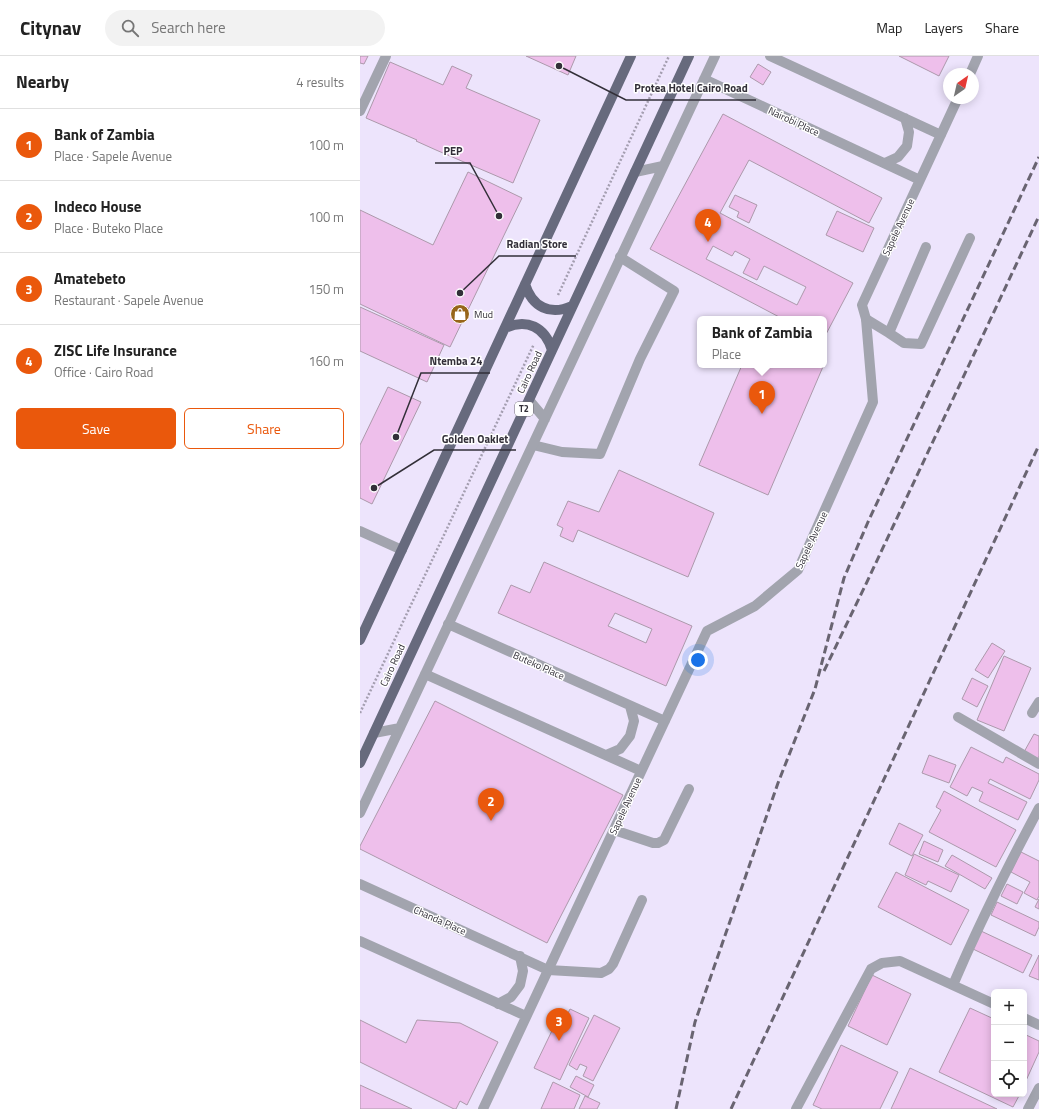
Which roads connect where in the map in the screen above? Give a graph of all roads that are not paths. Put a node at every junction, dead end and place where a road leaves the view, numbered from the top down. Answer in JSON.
{"nodes":[{"id":1,"x":386,"y":56,"type":"edge"},
{"id":2,"x":631,"y":56,"type":"edge"},
{"id":3,"x":689,"y":56,"type":"edge"},
{"id":4,"x":715,"y":56,"type":"edge"},
{"id":5,"x":770,"y":56,"type":"edge"},
{"id":6,"x":978,"y":56,"type":"edge"},
{"id":7,"x":973,"y":68,"type":"edge"},
{"id":8,"x":704,"y":79,"type":"junction"},
{"id":9,"x":955,"y":104,"type":"edge"},
{"id":10,"x":360,"y":111,"type":"edge"},
{"id":11,"x":905,"y":118,"type":"junction"},
{"id":12,"x":941,"y":135,"type":"junction"},
{"id":13,"x":885,"y":163,"type":"junction"},
{"id":14,"x":663,"y":166,"type":"junction"},
{"id":15,"x":635,"y":172,"type":"junction"},
{"id":16,"x":920,"y":180,"type":"junction"},
{"id":17,"x":970,"y":238,"type":"dead end"},
{"id":18,"x":926,"y":247,"type":"dead end"},
{"id":19,"x":620,"y":257,"type":"junction"},
{"id":20,"x":525,"y":284,"type":"junction"},
{"id":21,"x":572,"y":306,"type":"junction"},
{"id":22,"x":866,"y":319,"type":"junction"},
{"id":23,"x":505,"y":328,"type":"junction"},
{"id":24,"x":889,"y":333,"type":"junction"},
{"id":25,"x":552,"y":350,"type":"junction"},
{"id":26,"x":529,"y":400,"type":"junction"},
{"id":27,"x":544,"y":419,"type":"junction"},
{"id":28,"x":533,"y":445,"type":"junction"},
{"id":29,"x":360,"y":531,"type":"edge"},
{"id":30,"x":402,"y":550,"type":"junction"},
{"id":31,"x":448,"y":624,"type":"junction"},
{"id":32,"x":360,"y":640,"type":"edge"},
{"id":33,"x":425,"y":674,"type":"junction"},
{"id":34,"x":1039,"y":702,"type":"edge"},
{"id":35,"x":630,"y":706,"type":"junction"},
{"id":36,"x":1032,"y":713,"type":"dead end"},
{"id":37,"x":958,"y":717,"type":"dead end"},
{"id":38,"x":664,"y":721,"type":"junction"},
{"id":39,"x":400,"y":728,"type":"junction"},
{"id":40,"x":374,"y":732,"type":"junction"},
{"id":41,"x":606,"y":755,"type":"junction"},
{"id":42,"x":360,"y":763,"type":"edge"},
{"id":43,"x":1039,"y":764,"type":"edge"},
{"id":44,"x":641,"y":771,"type":"junction"},
{"id":45,"x":689,"y":789,"type":"dead end"},
{"id":46,"x":1039,"y":808,"type":"edge"},
{"id":47,"x":360,"y":813,"type":"edge"},
{"id":48,"x":614,"y":830,"type":"junction"},
{"id":49,"x":360,"y":884,"type":"edge"},
{"id":50,"x":642,"y":900,"type":"dead end"},
{"id":51,"x":360,"y":941,"type":"edge"},
{"id":52,"x":520,"y":956,"type":"junction"},
{"id":53,"x":548,"y":970,"type":"junction"},
{"id":54,"x":953,"y":985,"type":"junction"},
{"id":55,"x":991,"y":1003,"type":"edge"},
{"id":56,"x":498,"y":1004,"type":"junction"},
{"id":57,"x":526,"y":1016,"type":"junction"},
{"id":58,"x":1027,"y":1019,"type":"edge"},
{"id":59,"x":1039,"y":1025,"type":"edge"},
{"id":60,"x":1039,"y":1088,"type":"edge"},
{"id":61,"x":483,"y":1109,"type":"edge"},
{"id":62,"x":796,"y":1109,"type":"edge"},
{"id":63,"x":1028,"y":1109,"type":"edge"}],
"edges":[{"from":1,"to":10,"type":"street"},
{"from":2,"to":20,"type":"main road"},
{"from":3,"to":15,"type":"main road","name":"Cairo Road","number":"T2"},
{"from":4,"to":8,"type":"street"},
{"from":5,"to":11,"type":"street"},
{"from":6,"to":7,"type":"street"},
{"from":8,"to":13,"type":"street","name":"Nairobi Place"},
{"from":8,"to":14,"type":"street"},
{"from":9,"to":12,"type":"street","name":"Sapele Avenue"},
{"from":11,"to":12,"type":"street"},
{"from":11,"to":13,"type":"street"},
{"from":12,"to":16,"type":"street","name":"Sapele Avenue"},
{"from":13,"to":16,"type":"street","name":"Nairobi Place"},
{"from":14,"to":15,"type":"street"},
{"from":14,"to":19,"type":"street"},
{"from":15,"to":21,"type":"main road","name":"Cairo Road","number":"T2"},
{"from":16,"to":22,"type":"street","name":"Sapele Avenue"},
{"from":17,"to":24,"type":"street"},
{"from":18,"to":24,"type":"street"},
{"from":19,"to":27,"type":"street"},
{"from":19,"to":28,"type":"street"},
{"from":20,"to":21,"type":"main road"},
{"from":20,"to":23,"type":"main road"},
{"from":21,"to":25,"type":"main road","name":"Cairo Road","number":"T2"},
{"from":22,"to":24,"type":"street"},
{"from":22,"to":38,"type":"street","name":"Sapele Avenue"},
{"from":23,"to":25,"type":"main road"},
{"from":23,"to":30,"type":"main road"},
{"from":25,"to":26,"type":"main road","name":"Cairo Road","number":"T2"},
{"from":26,"to":27,"type":"street"},
{"from":26,"to":40,"type":"main road","name":"Cairo Road","number":"T2"},
{"from":27,"to":28,"type":"street"},
{"from":28,"to":31,"type":"street"},
{"from":29,"to":30,"type":"street"},
{"from":30,"to":32,"type":"main road"},
{"from":31,"to":33,"type":"street"},
{"from":31,"to":35,"type":"street","name":"Buteko Place"},
{"from":33,"to":39,"type":"street"},
{"from":33,"to":41,"type":"street"},
{"from":34,"to":36,"type":"street"},
{"from":35,"to":38,"type":"street","name":"Buteko Place"},
{"from":35,"to":41,"type":"street"},
{"from":37,"to":43,"type":"street"},
{"from":38,"to":44,"type":"street","name":"Sapele Avenue"},
{"from":39,"to":40,"type":"street"},
{"from":39,"to":47,"type":"street"},
{"from":40,"to":42,"type":"main road","name":"Cairo Road","number":"T2"},
{"from":41,"to":44,"type":"street"},
{"from":44,"to":48,"type":"street","name":"Sapele Avenue"},
{"from":45,"to":48,"type":"street"},
{"from":46,"to":54,"type":"street"},
{"from":48,"to":53,"type":"street","name":"Sapele Avenue"},
{"from":49,"to":52,"type":"street","name":"Chanda Place"},
{"from":50,"to":53,"type":"street"},
{"from":51,"to":56,"type":"street"},
{"from":52,"to":53,"type":"street","name":"Chanda Place"},
{"from":52,"to":56,"type":"street"},
{"from":53,"to":57,"type":"street","name":"Sapele Avenue"},
{"from":54,"to":55,"type":"street"},
{"from":54,"to":62,"type":"street"},
{"from":56,"to":57,"type":"street"},
{"from":57,"to":61,"type":"street","name":"Sapele Avenue"},
{"from":58,"to":59,"type":"street"},
{"from":60,"to":63,"type":"street"}]}
